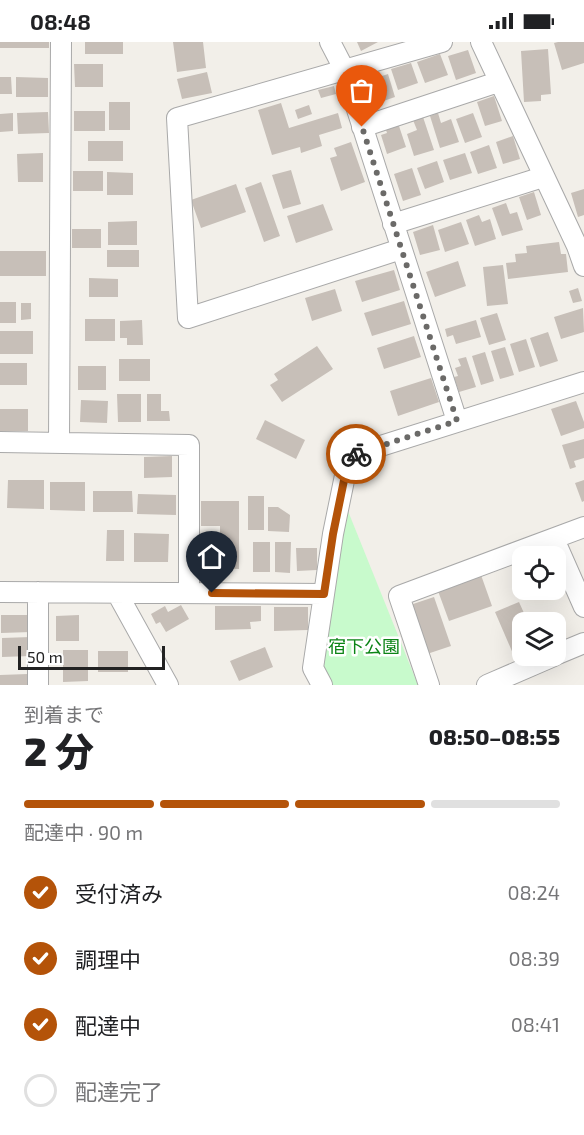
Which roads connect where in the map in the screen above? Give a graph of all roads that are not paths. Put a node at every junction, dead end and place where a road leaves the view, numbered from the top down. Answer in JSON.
{"nodes":[{"id":1,"x":61,"y":42,"type":"edge"},
{"id":2,"x":330,"y":42,"type":"edge"},
{"id":3,"x":442,"y":42,"type":"edge"},
{"id":4,"x":481,"y":42,"type":"edge"},
{"id":5,"x":344,"y":69,"type":"junction"},
{"id":6,"x":498,"y":81,"type":"junction"},
{"id":7,"x":362,"y":127,"type":"junction"},
{"id":8,"x":543,"y":177,"type":"junction"},
{"id":9,"x":393,"y":224,"type":"junction"},
{"id":10,"x":401,"y":249,"type":"junction"},
{"id":11,"x":584,"y":266,"type":"edge"},
{"id":12,"x":584,"y":382,"type":"edge"},
{"id":13,"x":457,"y":421,"type":"junction"},
{"id":14,"x":0,"y":442,"type":"edge"},
{"id":15,"x":59,"y":442,"type":"junction"},
{"id":16,"x":584,"y":528,"type":"edge"},
{"id":17,"x":554,"y":539,"type":"junction"},
{"id":18,"x":0,"y":592,"type":"edge"},
{"id":19,"x":39,"y":592,"type":"junction"},
{"id":20,"x":189,"y":592,"type":"junction"},
{"id":21,"x":117,"y":593,"type":"junction"},
{"id":22,"x":324,"y":594,"type":"junction"},
{"id":23,"x":584,"y":607,"type":"edge"},
{"id":24,"x":584,"y":642,"type":"edge"},
{"id":25,"x":566,"y":650,"type":"edge"},
{"id":26,"x":530,"y":666,"type":"edge"},
{"id":27,"x":38,"y":685,"type":"edge"},
{"id":28,"x":168,"y":685,"type":"edge"},
{"id":29,"x":322,"y":685,"type":"edge"},
{"id":30,"x":429,"y":685,"type":"edge"},
{"id":31,"x":487,"y":685,"type":"edge"}],
"edges":[{"from":1,"to":15,"type":"street"},
{"from":2,"to":5,"type":"street"},
{"from":3,"to":5,"type":"street"},
{"from":4,"to":6,"type":"street"},
{"from":5,"to":7,"type":"street"},
{"from":5,"to":10,"type":"street"},
{"from":6,"to":7,"type":"street"},
{"from":6,"to":8,"type":"street"},
{"from":7,"to":9,"type":"street"},
{"from":8,"to":9,"type":"street"},
{"from":8,"to":11,"type":"street"},
{"from":9,"to":10,"type":"street"},
{"from":10,"to":13,"type":"street"},
{"from":12,"to":13,"type":"street"},
{"from":13,"to":22,"type":"street"},
{"from":14,"to":15,"type":"street"},
{"from":15,"to":20,"type":"street"},
{"from":16,"to":17,"type":"street"},
{"from":17,"to":23,"type":"street"},
{"from":17,"to":30,"type":"street"},
{"from":18,"to":19,"type":"street"},
{"from":19,"to":21,"type":"street"},
{"from":19,"to":27,"type":"street"},
{"from":20,"to":21,"type":"street"},
{"from":20,"to":22,"type":"street"},
{"from":21,"to":28,"type":"street"},
{"from":22,"to":29,"type":"street"},
{"from":24,"to":25,"type":"street"},
{"from":26,"to":31,"type":"street"}]}
